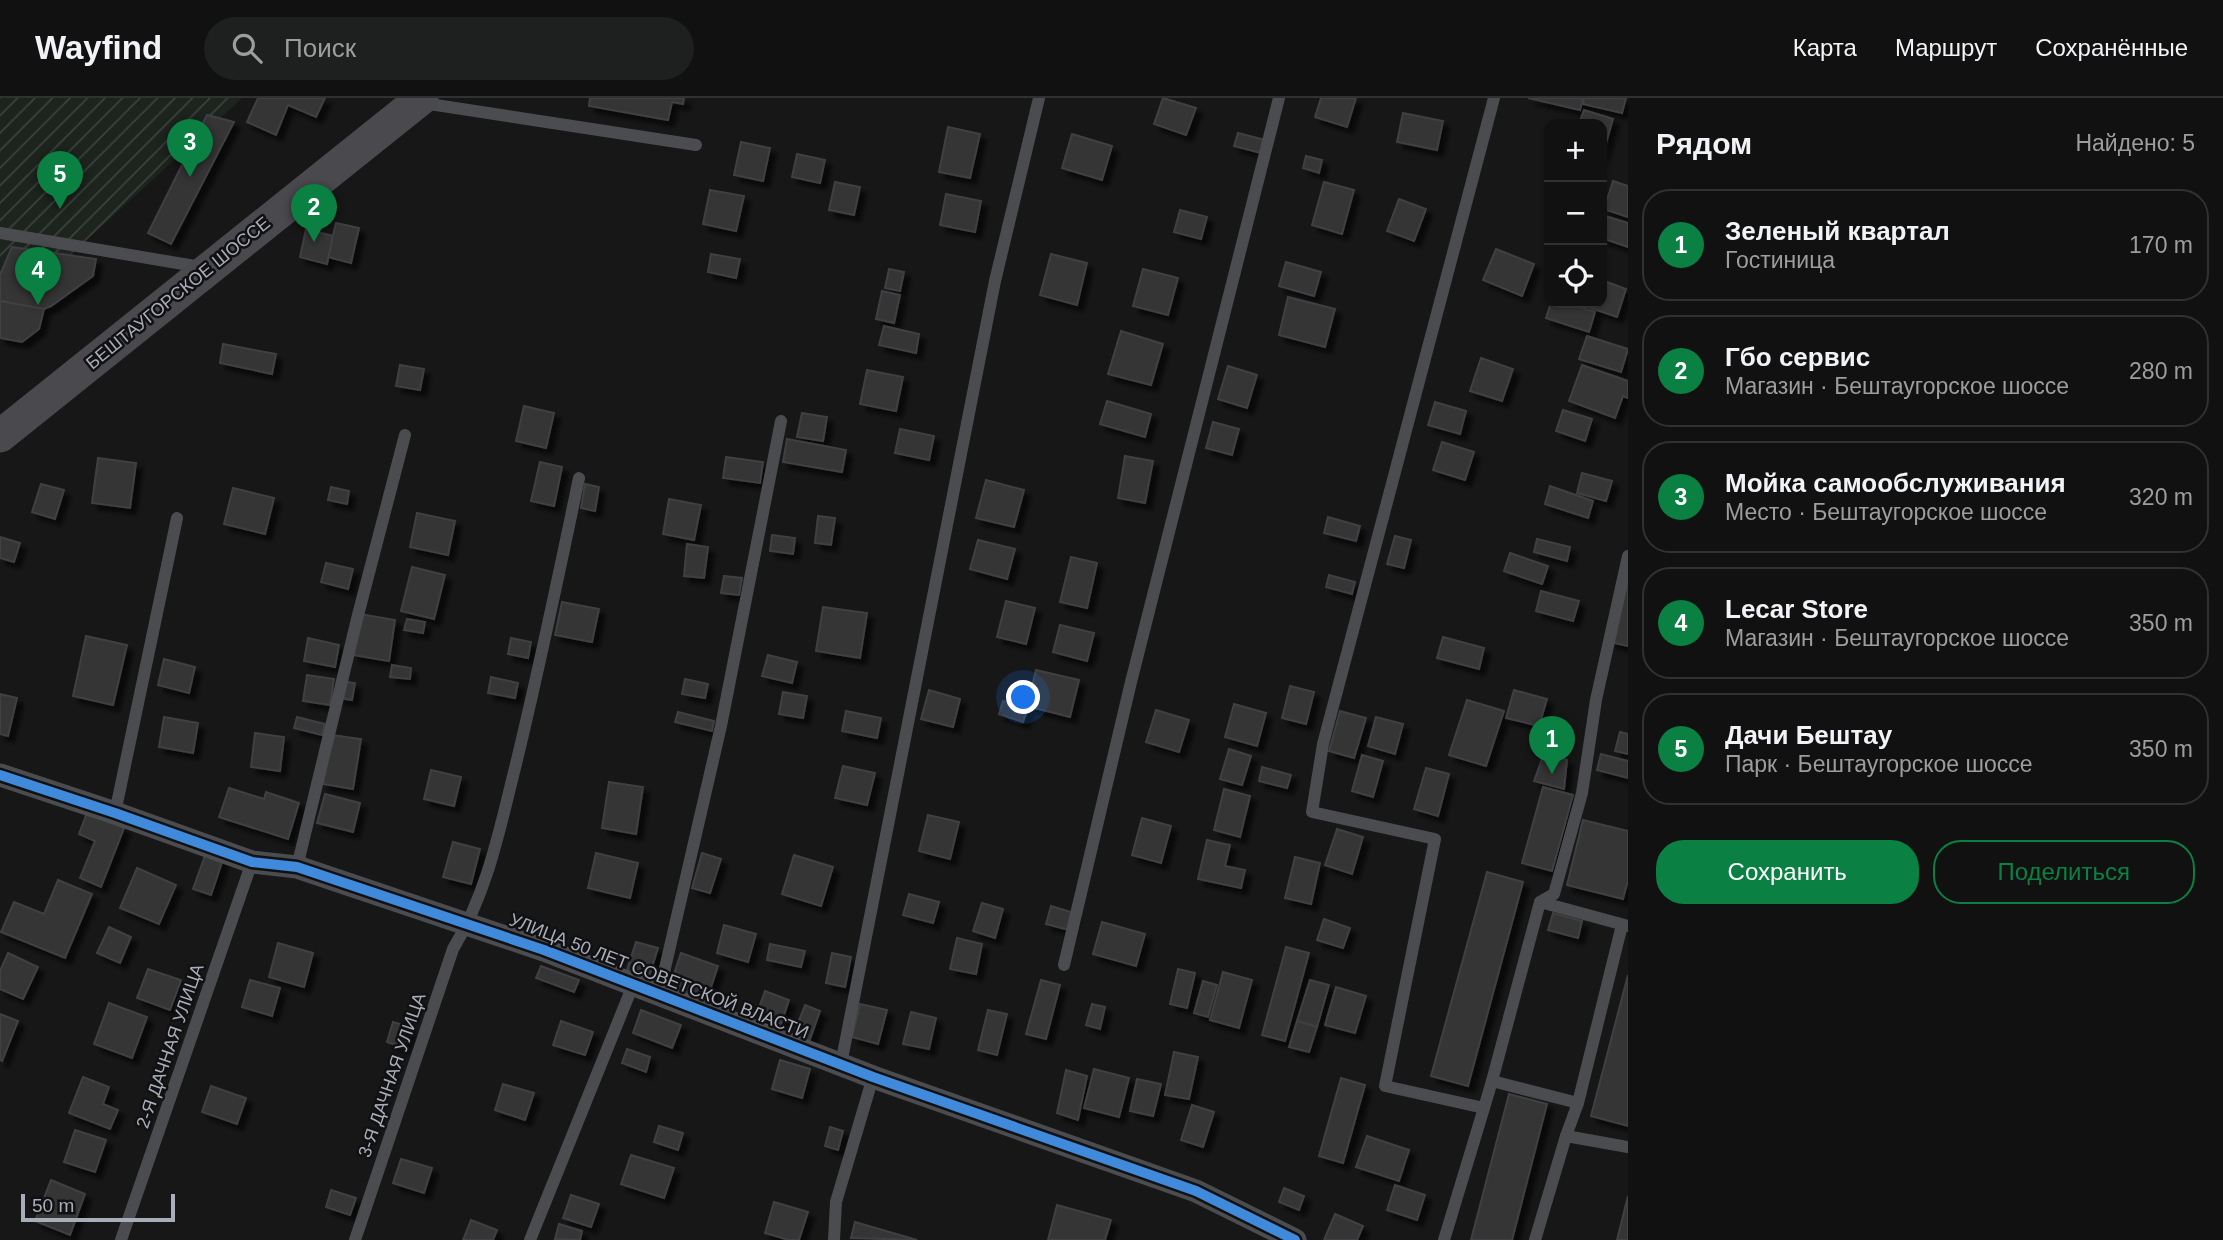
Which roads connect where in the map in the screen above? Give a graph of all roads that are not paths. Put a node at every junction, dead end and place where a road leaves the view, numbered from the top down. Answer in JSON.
{"nodes":[{"id":1,"x":1039,"y":98,"type":"edge"},
{"id":2,"x":1279,"y":98,"type":"edge"},
{"id":3,"x":1494,"y":98,"type":"edge"},
{"id":4,"x":420,"y":100,"type":"edge"},
{"id":5,"x":696,"y":145,"type":"dead end"},
{"id":6,"x":0,"y":233,"type":"edge"},
{"id":7,"x":208,"y":268,"type":"junction"},
{"id":8,"x":781,"y":421,"type":"dead end"},
{"id":9,"x":405,"y":435,"type":"dead end"},
{"id":10,"x":0,"y":436,"type":"edge"},
{"id":11,"x":579,"y":478,"type":"dead end"},
{"id":12,"x":177,"y":518,"type":"dead end"},
{"id":13,"x":1628,"y":556,"type":"edge"},
{"id":14,"x":1,"y":780,"type":"edge"},
{"id":15,"x":115,"y":813,"type":"junction"},
{"id":16,"x":252,"y":862,"type":"junction"},
{"id":17,"x":297,"y":867,"type":"junction"},
{"id":18,"x":1540,"y":902,"type":"junction"},
{"id":19,"x":468,"y":924,"type":"junction"},
{"id":20,"x":1625,"y":926,"type":"edge"},
{"id":21,"x":1064,"y":965,"type":"dead end"},
{"id":22,"x":633,"y":985,"type":"junction"},
{"id":23,"x":659,"y":994,"type":"junction"},
{"id":24,"x":841,"y":1064,"type":"junction"},
{"id":25,"x":873,"y":1077,"type":"junction"},
{"id":26,"x":1492,"y":1081,"type":"junction"},
{"id":27,"x":1578,"y":1102,"type":"junction"},
{"id":28,"x":1484,"y":1108,"type":"junction"},
{"id":29,"x":1566,"y":1136,"type":"junction"},
{"id":30,"x":1628,"y":1147,"type":"edge"},
{"id":31,"x":121,"y":1240,"type":"edge"},
{"id":32,"x":355,"y":1240,"type":"edge"},
{"id":33,"x":530,"y":1240,"type":"edge"},
{"id":34,"x":834,"y":1240,"type":"edge"},
{"id":35,"x":1295,"y":1240,"type":"edge"},
{"id":36,"x":1444,"y":1240,"type":"edge"},
{"id":37,"x":1535,"y":1240,"type":"edge"}],
"edges":[{"from":1,"to":24,"type":"lane"},
{"from":2,"to":21,"type":"lane"},
{"from":3,"to":28,"type":"lane"},
{"from":4,"to":5,"type":"lane"},
{"from":4,"to":7,"type":"main road","name":"БЕШТАУГОРСКОЕ ШОССЕ"},
{"from":6,"to":7,"type":"lane"},
{"from":7,"to":10,"type":"main road","name":"БЕШТАУГОРСКОЕ ШОССЕ"},
{"from":8,"to":23,"type":"lane"},
{"from":9,"to":17,"type":"lane"},
{"from":11,"to":19,"type":"lane","name":"3-Я ДАЧНАЯ УЛИЦА"},
{"from":12,"to":15,"type":"lane"},
{"from":13,"to":18,"type":"lane"},
{"from":14,"to":15,"type":"street","name":"УЛИЦА 50 ЛЕТ СОВЕТСКОЙ ВЛАСТИ"},
{"from":15,"to":16,"type":"street","name":"УЛИЦА 50 ЛЕТ СОВЕТСКОЙ ВЛАСТИ"},
{"from":16,"to":17,"type":"street","name":"УЛИЦА 50 ЛЕТ СОВЕТСКОЙ ВЛАСТИ"},
{"from":16,"to":31,"type":"lane","name":"2-Я ДАЧНАЯ УЛИЦА"},
{"from":17,"to":19,"type":"street","name":"УЛИЦА 50 ЛЕТ СОВЕТСКОЙ ВЛАСТИ"},
{"from":18,"to":20,"type":"lane"},
{"from":18,"to":26,"type":"lane"},
{"from":19,"to":22,"type":"street","name":"УЛИЦА 50 ЛЕТ СОВЕТСКОЙ ВЛАСТИ"},
{"from":19,"to":32,"type":"lane","name":"3-Я ДАЧНАЯ УЛИЦА"},
{"from":20,"to":27,"type":"lane"},
{"from":22,"to":23,"type":"street","name":"УЛИЦА 50 ЛЕТ СОВЕТСКОЙ ВЛАСТИ"},
{"from":22,"to":33,"type":"lane"},
{"from":23,"to":24,"type":"street","name":"УЛИЦА 50 ЛЕТ СОВЕТСКОЙ ВЛАСТИ"},
{"from":24,"to":25,"type":"street","name":"УЛИЦА 50 ЛЕТ СОВЕТСКОЙ ВЛАСТИ"},
{"from":25,"to":34,"type":"lane"},
{"from":25,"to":35,"type":"street","name":"УЛИЦА 50 ЛЕТ СОВЕТСКОЙ ВЛАСТИ"},
{"from":26,"to":27,"type":"lane"},
{"from":26,"to":28,"type":"lane"},
{"from":27,"to":29,"type":"lane"},
{"from":28,"to":36,"type":"lane"},
{"from":29,"to":30,"type":"lane"},
{"from":29,"to":37,"type":"lane"}]}
